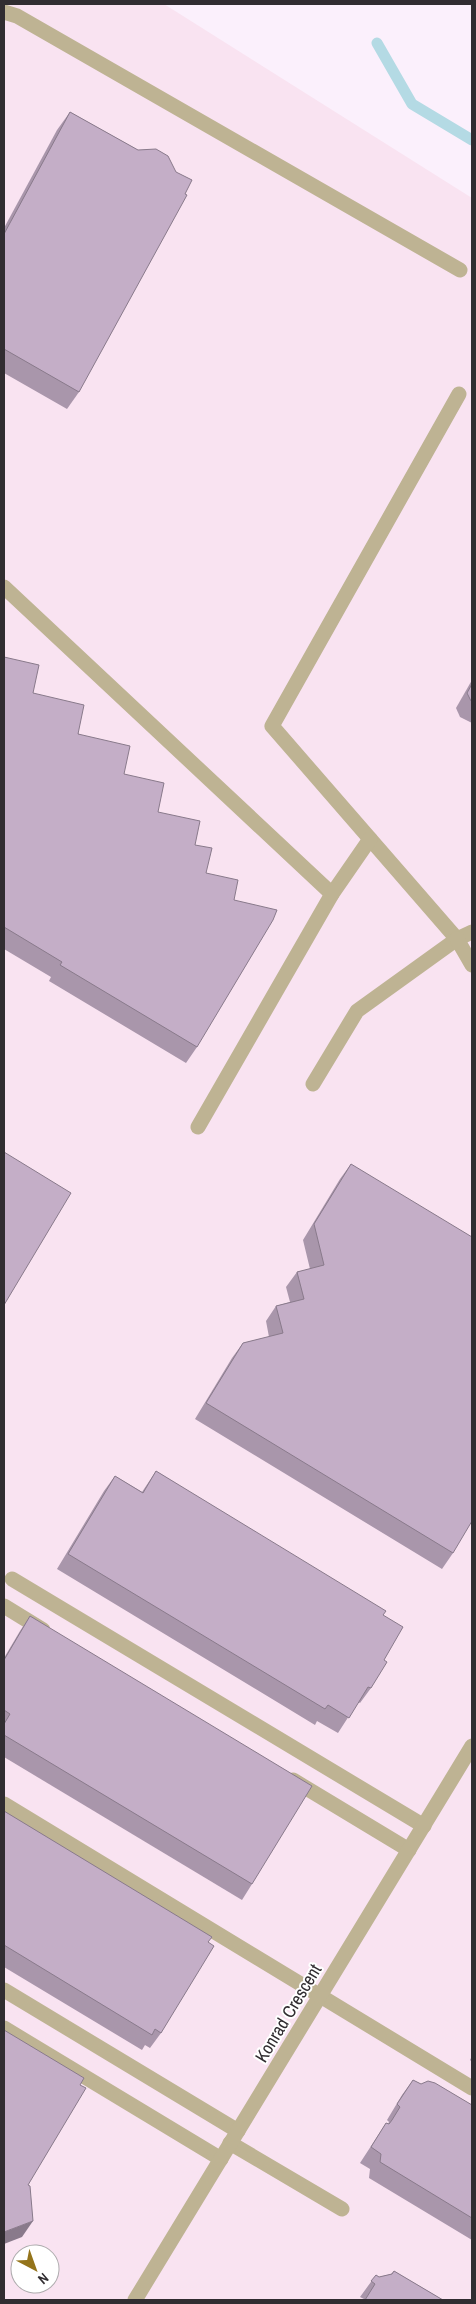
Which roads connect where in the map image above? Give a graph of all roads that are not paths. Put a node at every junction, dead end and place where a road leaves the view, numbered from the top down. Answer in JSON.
{"nodes":[{"id":1,"x":4,"y":12,"type":"edge"},
{"id":2,"x":460,"y":270,"type":"dead end"},
{"id":3,"x":459,"y":394,"type":"dead end"},
{"id":4,"x":4,"y":586,"type":"edge"},
{"id":5,"x":370,"y":839,"type":"junction"},
{"id":6,"x":332,"y":894,"type":"junction"},
{"id":7,"x":472,"y":932,"type":"edge"},
{"id":8,"x":457,"y":939,"type":"junction"},
{"id":9,"x":472,"y":965,"type":"edge"},
{"id":10,"x":313,"y":1084,"type":"dead end"},
{"id":11,"x":198,"y":1127,"type":"dead end"},
{"id":12,"x":12,"y":1579,"type":"dead end"},
{"id":13,"x":4,"y":1606,"type":"edge"},
{"id":14,"x":54,"y":1637,"type":"edge"},
{"id":15,"x":472,"y":1746,"type":"edge"},
{"id":16,"x":282,"y":1774,"type":"edge"},
{"id":17,"x":4,"y":1804,"type":"edge"},
{"id":18,"x":424,"y":1826,"type":"junction"},
{"id":19,"x":409,"y":1850,"type":"junction"},
{"id":20,"x":4,"y":1990,"type":"edge"},
{"id":21,"x":321,"y":1995,"type":"junction"},
{"id":22,"x":4,"y":2028,"type":"edge"},
{"id":23,"x":472,"y":2088,"type":"edge"},
{"id":24,"x":234,"y":2137,"type":"junction"},
{"id":25,"x":221,"y":2158,"type":"junction"},
{"id":26,"x":342,"y":2209,"type":"dead end"},
{"id":27,"x":135,"y":2300,"type":"edge"}],
"edges":[{"from":1,"to":2,"type":"street"},
{"from":3,"to":5,"type":"street"},
{"from":4,"to":6,"type":"street"},
{"from":5,"to":6,"type":"street"},
{"from":5,"to":8,"type":"street"},
{"from":6,"to":11,"type":"street"},
{"from":7,"to":8,"type":"street"},
{"from":8,"to":9,"type":"street"},
{"from":8,"to":10,"type":"street"},
{"from":12,"to":18,"type":"street"},
{"from":13,"to":14,"type":"street"},
{"from":15,"to":18,"type":"street","name":"Konrad Crescent"},
{"from":16,"to":19,"type":"street"},
{"from":17,"to":21,"type":"street"},
{"from":18,"to":19,"type":"street","name":"Konrad Crescent"},
{"from":19,"to":21,"type":"street","name":"Konrad Crescent"},
{"from":20,"to":24,"type":"street"},
{"from":21,"to":23,"type":"street"},
{"from":21,"to":24,"type":"street","name":"Konrad Crescent"},
{"from":22,"to":25,"type":"street"},
{"from":24,"to":25,"type":"street","name":"Konrad Crescent"},
{"from":24,"to":26,"type":"street"},
{"from":25,"to":27,"type":"street","name":"Konrad Crescent"}]}
